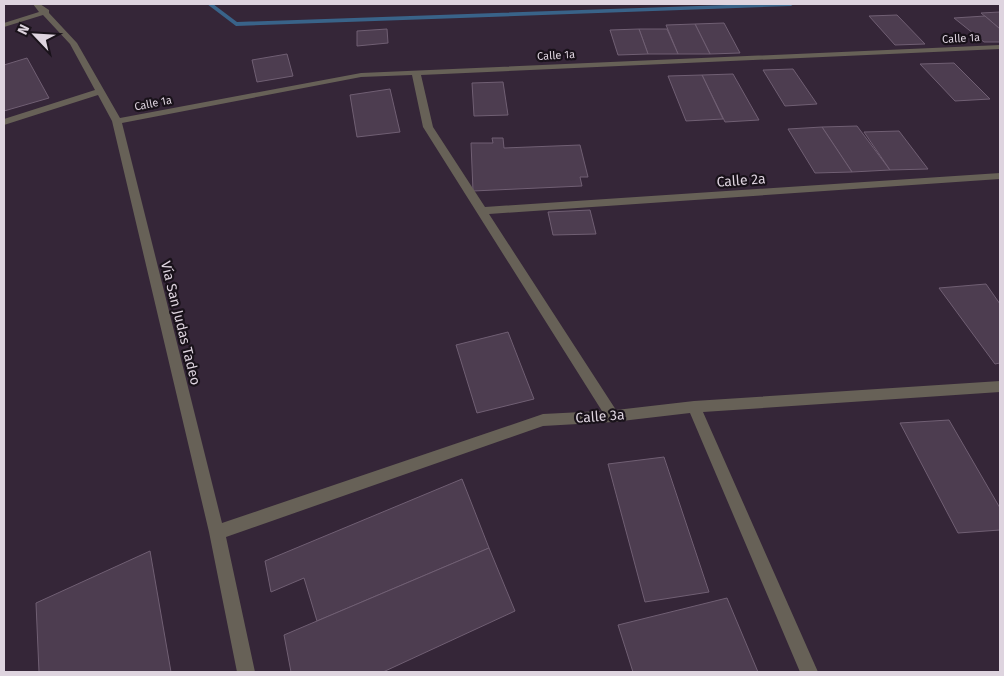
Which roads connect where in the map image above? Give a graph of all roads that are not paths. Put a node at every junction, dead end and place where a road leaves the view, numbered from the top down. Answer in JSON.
{"nodes":[{"id":1,"x":41,"y":8,"type":"edge"},
{"id":2,"x":4,"y":25,"type":"edge"},
{"id":3,"x":1000,"y":47,"type":"edge"},
{"id":4,"x":416,"y":73,"type":"junction"},
{"id":5,"x":99,"y":92,"type":"junction"},
{"id":6,"x":117,"y":121,"type":"junction"},
{"id":7,"x":4,"y":122,"type":"edge"},
{"id":8,"x":1000,"y":176,"type":"edge"},
{"id":9,"x":483,"y":211,"type":"junction"},
{"id":10,"x":1000,"y":387,"type":"edge"},
{"id":11,"x":694,"y":407,"type":"junction"},
{"id":12,"x":612,"y":416,"type":"junction"},
{"id":13,"x":217,"y":532,"type":"junction"},
{"id":14,"x":246,"y":672,"type":"edge"},
{"id":15,"x":809,"y":672,"type":"edge"}],
"edges":[{"from":1,"to":2,"type":"street"},
{"from":1,"to":5,"type":"street","name":"Vía San Judas Tadeo"},
{"from":3,"to":4,"type":"street","name":"Calle 1a"},
{"from":4,"to":6,"type":"street","name":"Calle 1a"},
{"from":4,"to":9,"type":"street"},
{"from":5,"to":6,"type":"street","name":"Vía San Judas Tadeo"},
{"from":5,"to":7,"type":"street"},
{"from":6,"to":13,"type":"street","name":"Vía San Judas Tadeo"},
{"from":8,"to":9,"type":"street","name":"Calle 2a"},
{"from":9,"to":12,"type":"street"},
{"from":10,"to":11,"type":"street","name":"Calle 3a"},
{"from":11,"to":12,"type":"street","name":"Calle 3a"},
{"from":11,"to":15,"type":"street"},
{"from":12,"to":13,"type":"street","name":"Calle 3a"},
{"from":13,"to":14,"type":"street","name":"Vía San Judas Tadeo"}]}
